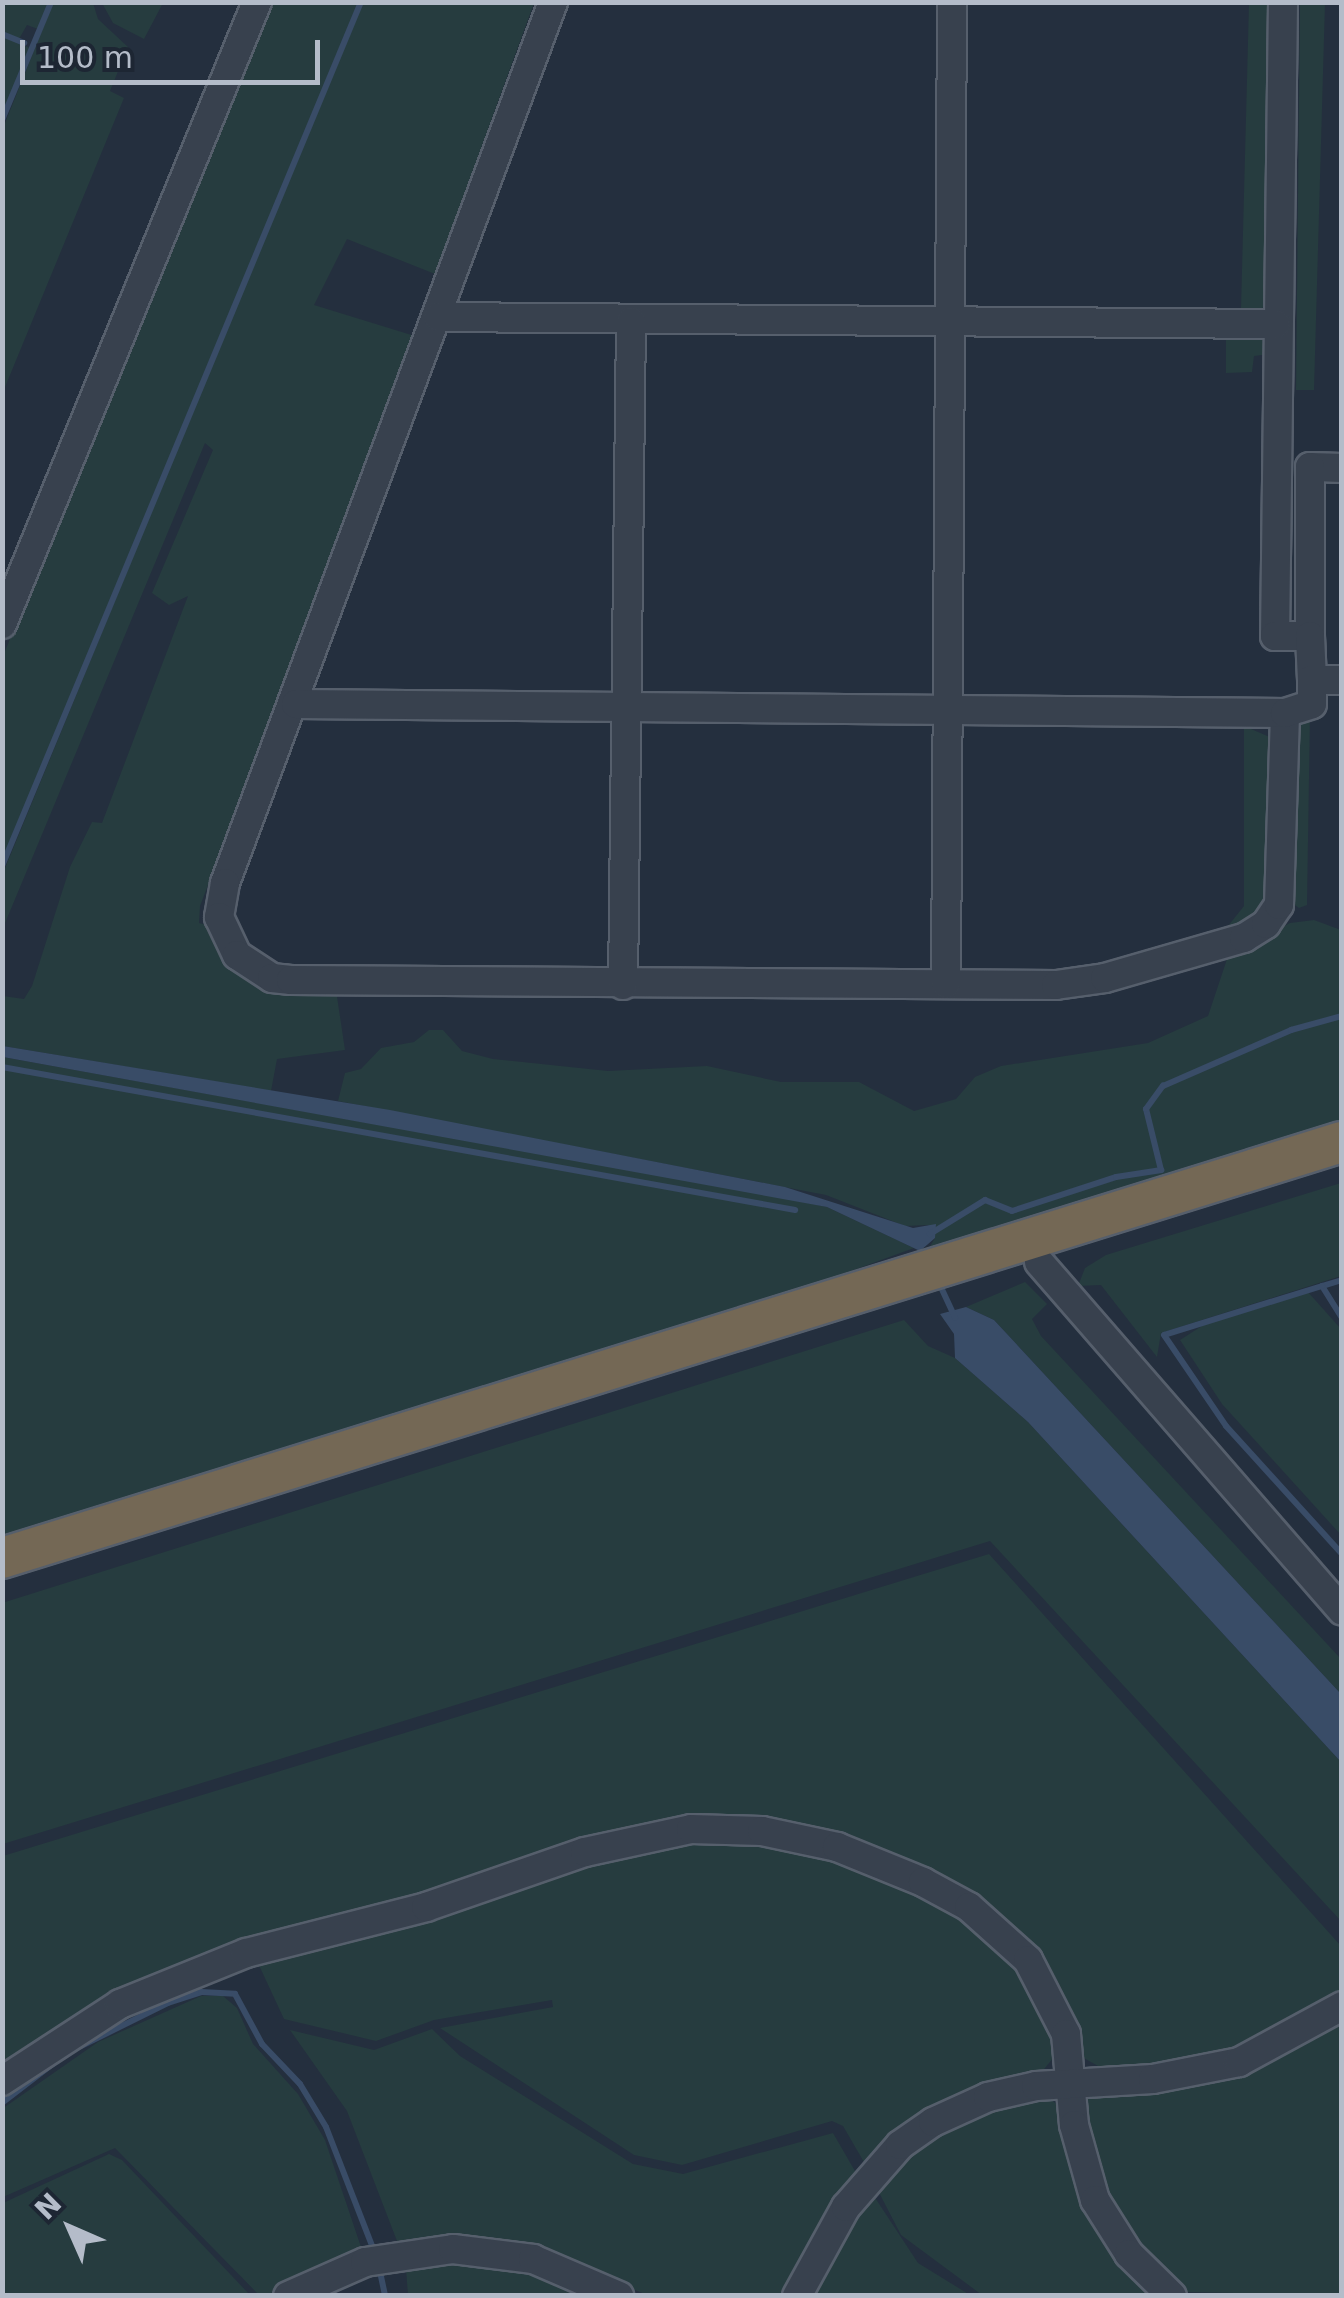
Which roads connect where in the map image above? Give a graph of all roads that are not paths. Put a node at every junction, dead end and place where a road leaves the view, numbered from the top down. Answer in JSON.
{"nodes":[{"id":1,"x":257,"y":2,"type":"edge"},
{"id":2,"x":553,"y":2,"type":"edge"},
{"id":3,"x":952,"y":2,"type":"edge"},
{"id":4,"x":1283,"y":2,"type":"edge"},
{"id":5,"x":438,"y":317,"type":"junction"},
{"id":6,"x":631,"y":321,"type":"junction"},
{"id":7,"x":954,"y":321,"type":"junction"},
{"id":8,"x":1276,"y":324,"type":"junction"},
{"id":9,"x":1342,"y":468,"type":"edge"},
{"id":10,"x":2,"y":624,"type":"edge"},
{"id":11,"x":1310,"y":636,"type":"junction"},
{"id":12,"x":1312,"y":680,"type":"junction"},
{"id":13,"x":1342,"y":680,"type":"edge"},
{"id":14,"x":296,"y":704,"type":"junction"},
{"id":15,"x":630,"y":710,"type":"junction"},
{"id":16,"x":950,"y":710,"type":"junction"},
{"id":17,"x":1285,"y":713,"type":"junction"},
{"id":18,"x":946,"y":984,"type":"junction"},
{"id":19,"x":623,"y":985,"type":"junction"},
{"id":20,"x":1342,"y":1142,"type":"edge"},
{"id":21,"x":1342,"y":1169,"type":"edge"},
{"id":22,"x":1039,"y":1262,"type":"junction"},
{"id":23,"x":961,"y":1274,"type":"junction"},
{"id":24,"x":911,"y":1289,"type":"junction"},
{"id":25,"x":2,"y":1558,"type":"edge"},
{"id":26,"x":2,"y":1582,"type":"edge"},
{"id":27,"x":1342,"y":1611,"type":"edge"},
{"id":28,"x":1342,"y":2006,"type":"edge"},
{"id":29,"x":2,"y":2081,"type":"edge"},
{"id":30,"x":1068,"y":2083,"type":"junction"},
{"id":31,"x":288,"y":2296,"type":"edge"},
{"id":32,"x":619,"y":2296,"type":"edge"},
{"id":33,"x":798,"y":2296,"type":"edge"},
{"id":34,"x":1172,"y":2296,"type":"edge"}],
"edges":[{"from":1,"to":10,"type":"street"},
{"from":2,"to":5,"type":"street"},
{"from":3,"to":7,"type":"street"},
{"from":4,"to":8,"type":"street"},
{"from":5,"to":6,"type":"street"},
{"from":5,"to":14,"type":"street"},
{"from":6,"to":7,"type":"street"},
{"from":6,"to":15,"type":"street"},
{"from":7,"to":8,"type":"street"},
{"from":7,"to":16,"type":"street"},
{"from":8,"to":11,"type":"street"},
{"from":9,"to":11,"type":"street"},
{"from":11,"to":12,"type":"street"},
{"from":12,"to":13,"type":"street"},
{"from":12,"to":17,"type":"street"},
{"from":14,"to":15,"type":"street"},
{"from":14,"to":19,"type":"street"},
{"from":15,"to":16,"type":"street"},
{"from":15,"to":19,"type":"street"},
{"from":16,"to":17,"type":"street"},
{"from":16,"to":18,"type":"street"},
{"from":17,"to":18,"type":"street"},
{"from":18,"to":19,"type":"street"},
{"from":20,"to":23,"type":"highway"},
{"from":21,"to":22,"type":"highway"},
{"from":22,"to":23,"type":"highway"},
{"from":22,"to":27,"type":"street"},
{"from":23,"to":24,"type":"highway"},
{"from":24,"to":25,"type":"highway"},
{"from":24,"to":26,"type":"highway"},
{"from":28,"to":30,"type":"street"},
{"from":29,"to":30,"type":"street"},
{"from":30,"to":33,"type":"street"},
{"from":30,"to":34,"type":"street"},
{"from":31,"to":32,"type":"street"}]}
